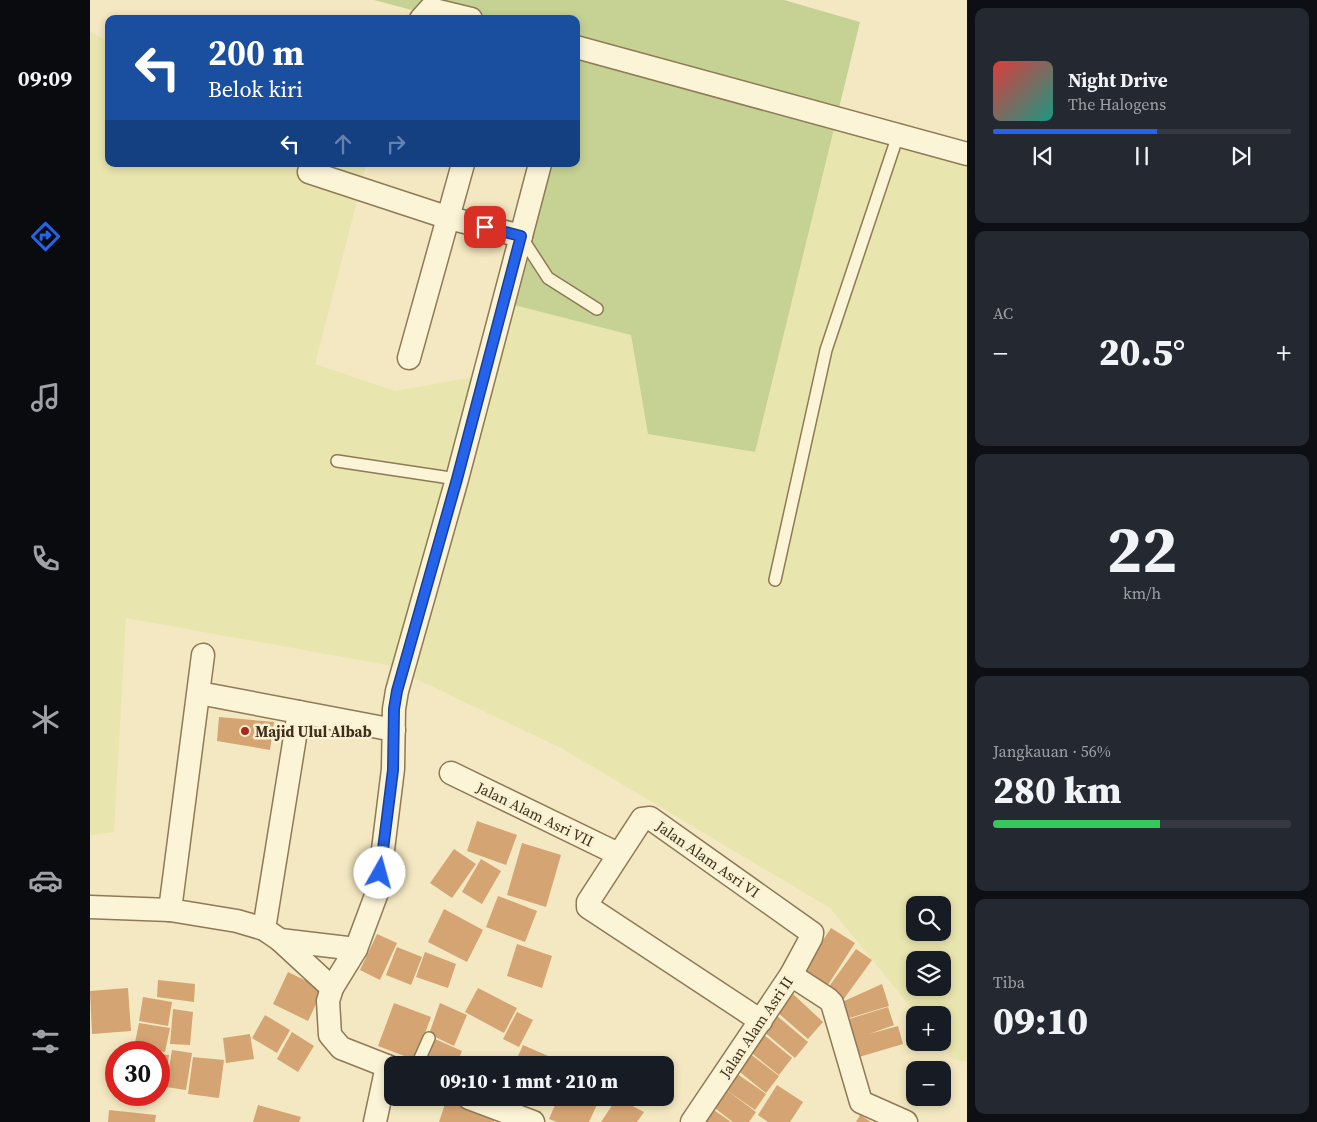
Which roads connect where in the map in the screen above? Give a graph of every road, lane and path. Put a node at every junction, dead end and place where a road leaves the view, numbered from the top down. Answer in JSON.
{"nodes":[{"id":1,"x":424,"y":15,"type":"edge"},
{"id":2,"x":456,"y":15,"type":"edge"},
{"id":3,"x":580,"y":48,"type":"edge"},
{"id":4,"x":898,"y":135,"type":"junction"},
{"id":5,"x":967,"y":154,"type":"edge"},
{"id":6,"x":462,"y":167,"type":"edge"},
{"id":7,"x":539,"y":167,"type":"edge"},
{"id":8,"x":309,"y":172,"type":"dead end"},
{"id":9,"x":449,"y":218,"type":"junction"},
{"id":10,"x":521,"y":236,"type":"junction"},
{"id":11,"x":597,"y":309,"type":"dead end"},
{"id":12,"x":409,"y":358,"type":"dead end"},
{"id":13,"x":337,"y":461,"type":"dead end"},
{"id":14,"x":457,"y":479,"type":"junction"},
{"id":15,"x":775,"y":580,"type":"dead end"},
{"id":16,"x":203,"y":654,"type":"dead end"},
{"id":17,"x":199,"y":693,"type":"junction"},
{"id":18,"x":299,"y":712,"type":"junction"},
{"id":19,"x":394,"y":730,"type":"junction"},
{"id":20,"x":451,"y":773,"type":"dead end"},
{"id":21,"x":618,"y":854,"type":"junction"},
{"id":22,"x":90,"y":906,"type":"edge"},
{"id":23,"x":170,"y":910,"type":"junction"},
{"id":24,"x":809,"y":930,"type":"joint"},
{"id":25,"x":272,"y":934,"type":"junction"},
{"id":26,"x":356,"y":949,"type":"junction"},
{"id":27,"x":791,"y":975,"type":"junction"},
{"id":28,"x":332,"y":988,"type":"junction"},
{"id":29,"x":761,"y":1021,"type":"junction"},
{"id":30,"x":429,"y":1038,"type":"dead end"},
{"id":31,"x":422,"y":1056,"type":"edge"},
{"id":32,"x":384,"y":1065,"type":"edge"},
{"id":33,"x":384,"y":1089,"type":"edge"},
{"id":34,"x":490,"y":1106,"type":"edge"},
{"id":35,"x":375,"y":1122,"type":"edge"},
{"id":36,"x":533,"y":1122,"type":"edge"},
{"id":37,"x":692,"y":1122,"type":"edge"},
{"id":38,"x":906,"y":1122,"type":"edge"}],
"edges":[{"from":1,"to":2,"type":"street"},
{"from":3,"to":4,"type":"street"},
{"from":4,"to":5,"type":"street"},
{"from":4,"to":15,"type":"lane"},
{"from":6,"to":9,"type":"street"},
{"from":7,"to":10,"type":"street"},
{"from":8,"to":9,"type":"street"},
{"from":9,"to":10,"type":"street"},
{"from":9,"to":12,"type":"street"},
{"from":10,"to":11,"type":"lane"},
{"from":10,"to":14,"type":"street"},
{"from":13,"to":14,"type":"lane"},
{"from":14,"to":19,"type":"street"},
{"from":16,"to":17,"type":"street"},
{"from":17,"to":18,"type":"street"},
{"from":17,"to":23,"type":"street"},
{"from":18,"to":19,"type":"street"},
{"from":18,"to":25,"type":"street"},
{"from":19,"to":26,"type":"street"},
{"from":20,"to":21,"type":"street","name":"Jalan Alam Asri VII"},
{"from":21,"to":24,"type":"street","name":"Jalan Alam Asri VI"},
{"from":21,"to":29,"type":"street","name":"Jalan Alam Asri VI"},
{"from":22,"to":23,"type":"street"},
{"from":23,"to":25,"type":"street"},
{"from":24,"to":27,"type":"street","name":"Jalan Alam Asri II"},
{"from":25,"to":26,"type":"street"},
{"from":25,"to":28,"type":"street"},
{"from":26,"to":28,"type":"street"},
{"from":27,"to":29,"type":"street","name":"Jalan Alam Asri II"},
{"from":27,"to":38,"type":"street"},
{"from":28,"to":32,"type":"street"},
{"from":29,"to":37,"type":"street","name":"Jalan Alam Asri II"},
{"from":30,"to":31,"type":"lane"},
{"from":33,"to":35,"type":"street"},
{"from":34,"to":36,"type":"street"}]}
